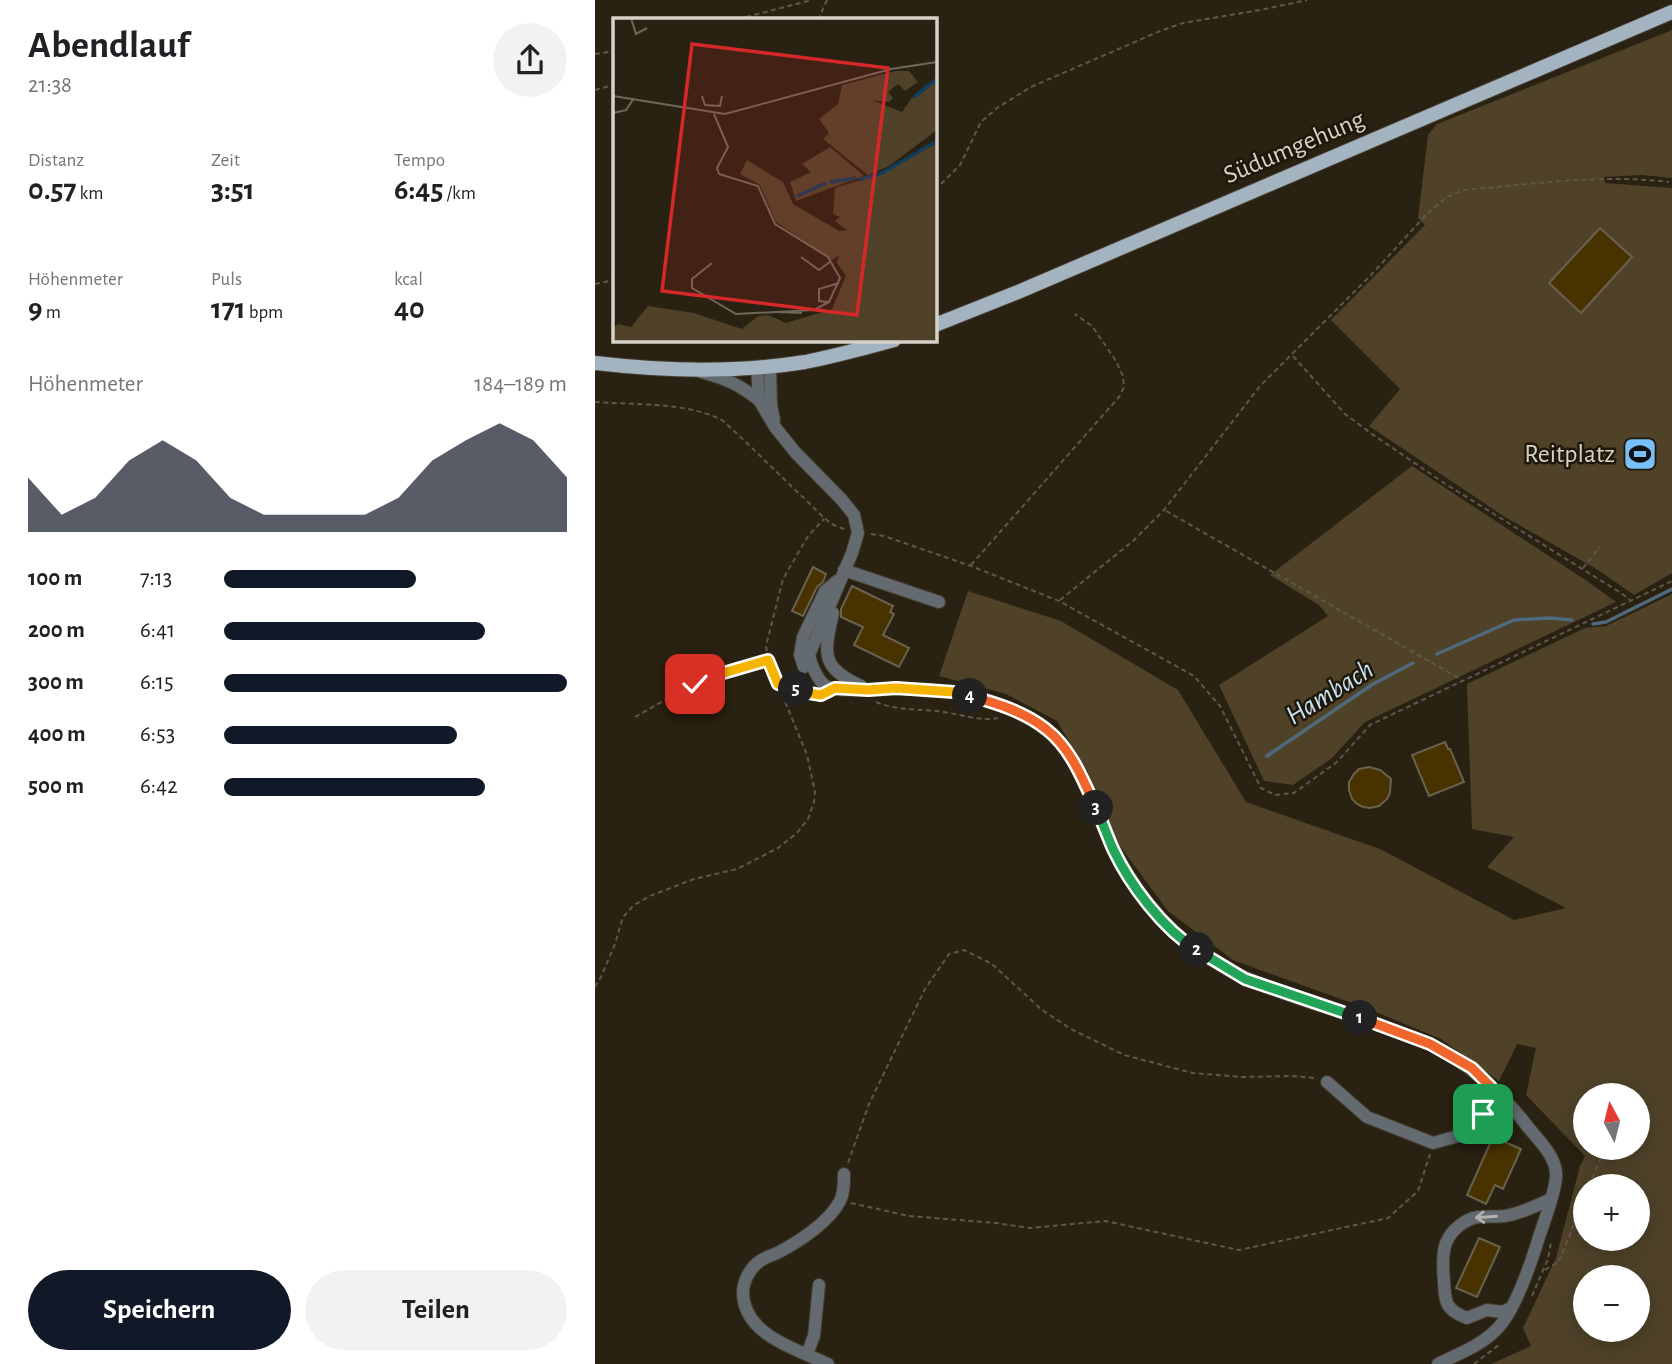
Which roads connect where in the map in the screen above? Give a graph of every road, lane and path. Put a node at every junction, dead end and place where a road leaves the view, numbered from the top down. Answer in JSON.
{"nodes":[{"id":1,"x":812,"y":0,"type":"edge"},
{"id":2,"x":827,"y":0,"type":"edge"},
{"id":3,"x":1307,"y":0,"type":"edge"},
{"id":4,"x":1672,"y":12,"type":"edge"},
{"id":5,"x":743,"y":18,"type":"edge"},
{"id":6,"x":818,"y":18,"type":"edge"},
{"id":7,"x":613,"y":51,"type":"edge"},
{"id":8,"x":595,"y":54,"type":"edge"},
{"id":9,"x":613,"y":85,"type":"edge"},
{"id":10,"x":595,"y":90,"type":"edge"},
{"id":11,"x":1669,"y":182,"type":"dead end"},
{"id":12,"x":936,"y":189,"type":"edge"},
{"id":13,"x":613,"y":280,"type":"edge"},
{"id":14,"x":595,"y":284,"type":"edge"},
{"id":15,"x":1075,"y":314,"type":"dead end"},
{"id":16,"x":936,"y":325,"type":"edge"},
{"id":17,"x":890,"y":341,"type":"edge"},
{"id":18,"x":1292,"y":355,"type":"junction"},
{"id":19,"x":595,"y":363,"type":"edge"},
{"id":20,"x":763,"y":366,"type":"junction"},
{"id":21,"x":691,"y":370,"type":"junction"},
{"id":22,"x":759,"y":400,"type":"junction"},
{"id":23,"x":595,"y":402,"type":"edge"},
{"id":24,"x":775,"y":427,"type":"junction"},
{"id":25,"x":1164,"y":510,"type":"junction"},
{"id":26,"x":824,"y":519,"type":"junction"},
{"id":27,"x":858,"y":533,"type":"junction"},
{"id":28,"x":1600,"y":547,"type":"dead end"},
{"id":29,"x":971,"y":566,"type":"junction"},
{"id":30,"x":1582,"y":569,"type":"junction"},
{"id":31,"x":842,"y":574,"type":"junction"},
{"id":32,"x":1672,"y":581,"type":"edge"},
{"id":33,"x":1059,"y":601,"type":"junction"},
{"id":34,"x":1630,"y":601,"type":"junction"},
{"id":35,"x":939,"y":602,"type":"dead end"},
{"id":36,"x":768,"y":660,"type":"junction"},
{"id":37,"x":1463,"y":680,"type":"junction"},
{"id":38,"x":778,"y":684,"type":"junction"},
{"id":39,"x":865,"y":684,"type":"junction"},
{"id":40,"x":830,"y":687,"type":"junction"},
{"id":41,"x":1011,"y":710,"type":"junction"},
{"id":42,"x":635,"y":717,"type":"dead end"},
{"id":43,"x":595,"y":987,"type":"edge"},
{"id":44,"x":1327,"y":1082,"type":"joint"},
{"id":45,"x":1491,"y":1087,"type":"junction"},
{"id":46,"x":1433,"y":1143,"type":"junction"},
{"id":47,"x":844,"y":1174,"type":"joint"},
{"id":48,"x":1551,"y":1199,"type":"junction"},
{"id":49,"x":840,"y":1200,"type":"junction"},
{"id":50,"x":1573,"y":1226,"type":"edge"},
{"id":51,"x":1544,"y":1270,"type":"dead end"},
{"id":52,"x":819,"y":1285,"type":"dead end"},
{"id":53,"x":1511,"y":1308,"type":"junction"},
{"id":54,"x":807,"y":1354,"type":"junction"},
{"id":55,"x":828,"y":1364,"type":"edge"},
{"id":56,"x":1438,"y":1364,"type":"edge"}],
"edges":[{"from":1,"to":5,"type":"path"},
{"from":2,"to":6,"type":"path"},
{"from":3,"to":12,"type":"path"},
{"from":4,"to":16,"type":"main road","name":"Südumgehung"},
{"from":7,"to":8,"type":"path"},
{"from":9,"to":10,"type":"path"},
{"from":11,"to":18,"type":"path"},
{"from":13,"to":14,"type":"path"},
{"from":15,"to":29,"type":"path"},
{"from":17,"to":20,"type":"main road"},
{"from":18,"to":25,"type":"path"},
{"from":18,"to":30,"type":"path"},
{"from":19,"to":21,"type":"main road"},
{"from":20,"to":21,"type":"main road"},
{"from":20,"to":22,"type":"street"},
{"from":20,"to":24,"type":"street"},
{"from":21,"to":22,"type":"street"},
{"from":22,"to":24,"type":"street"},
{"from":23,"to":26,"type":"path"},
{"from":24,"to":27,"type":"street"},
{"from":25,"to":33,"type":"path"},
{"from":25,"to":37,"type":"path"},
{"from":26,"to":27,"type":"path"},
{"from":26,"to":36,"type":"path"},
{"from":27,"to":29,"type":"path"},
{"from":27,"to":31,"type":"street"},
{"from":28,"to":30,"type":"path"},
{"from":29,"to":33,"type":"path"},
{"from":30,"to":34,"type":"path"},
{"from":31,"to":35,"type":"street"},
{"from":31,"to":39,"type":"street"},
{"from":31,"to":40,"type":"street"},
{"from":32,"to":34,"type":"path"},
{"from":33,"to":37,"type":"path"},
{"from":34,"to":37,"type":"path"},
{"from":36,"to":38,"type":"path"},
{"from":36,"to":42,"type":"path"},
{"from":38,"to":40,"type":"path"},
{"from":38,"to":43,"type":"path"},
{"from":39,"to":40,"type":"street"},
{"from":39,"to":41,"type":"street"},
{"from":39,"to":41,"type":"path"},
{"from":41,"to":45,"type":"street"},
{"from":44,"to":46,"type":"street"},
{"from":44,"to":47,"type":"path"},
{"from":45,"to":46,"type":"street"},
{"from":45,"to":48,"type":"street"},
{"from":46,"to":49,"type":"path"},
{"from":47,"to":49,"type":"street"},
{"from":48,"to":53,"type":"street"},
{"from":48,"to":53,"type":"street","one_way":true},
{"from":49,"to":54,"type":"street"},
{"from":50,"to":51,"type":"path"},
{"from":52,"to":54,"type":"street"},
{"from":53,"to":56,"type":"street"},
{"from":54,"to":55,"type":"street"}]}
